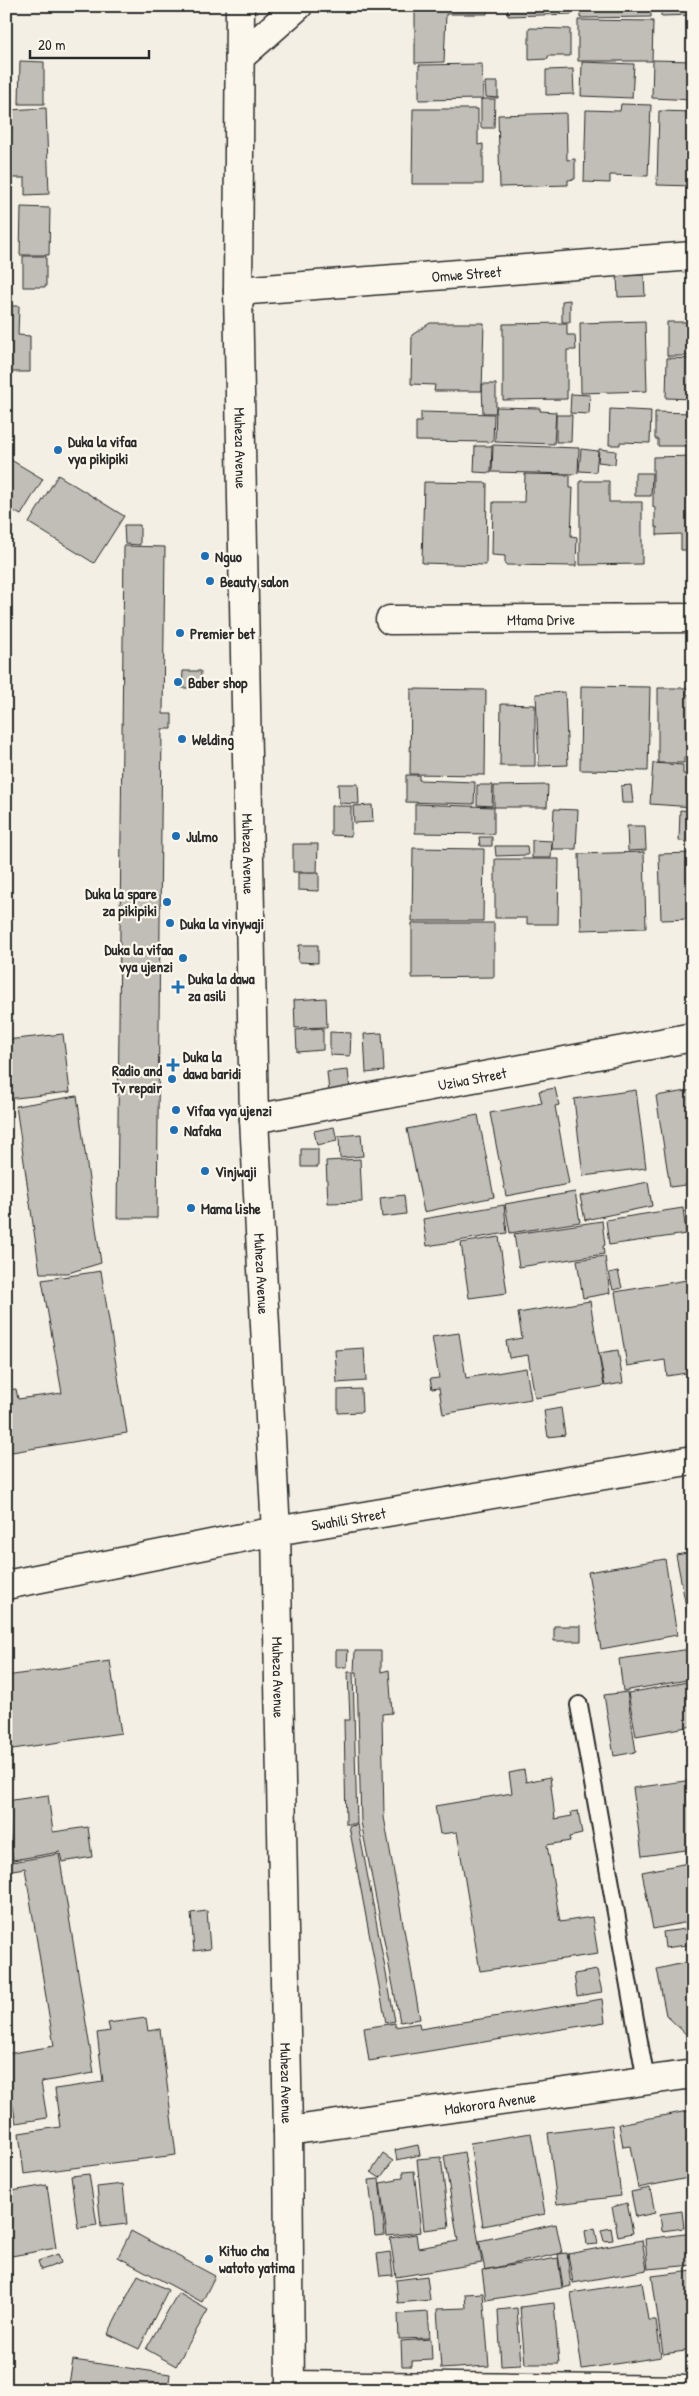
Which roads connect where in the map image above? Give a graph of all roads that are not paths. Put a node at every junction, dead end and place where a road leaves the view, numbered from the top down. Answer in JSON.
{"nodes":[{"id":1,"x":240,"y":6,"type":"edge"},
{"id":2,"x":298,"y":6,"type":"edge"},
{"id":3,"x":240,"y":57,"type":"junction"},
{"id":4,"x":693,"y":256,"type":"edge"},
{"id":5,"x":238,"y":291,"type":"junction"},
{"id":6,"x":693,"y":618,"type":"edge"},
{"id":7,"x":390,"y":620,"type":"dead end"},
{"id":8,"x":693,"y":1037,"type":"edge"},
{"id":9,"x":254,"y":1119,"type":"junction"},
{"id":10,"x":693,"y":1460,"type":"edge"},
{"id":11,"x":276,"y":1531,"type":"junction"},
{"id":12,"x":6,"y":1585,"type":"edge"},
{"id":13,"x":579,"y":1705,"type":"dead end"},
{"id":14,"x":693,"y":2074,"type":"edge"},
{"id":15,"x":646,"y":2081,"type":"junction"},
{"id":16,"x":288,"y":2131,"type":"junction"},
{"id":17,"x":290,"y":2387,"type":"edge"},
{"id":18,"x":569,"y":2389,"type":"edge"},
{"id":19,"x":693,"y":2390,"type":"edge"}],
"edges":[{"from":1,"to":3,"type":"street","name":"Muheza Avenue"},
{"from":2,"to":3,"type":"street"},
{"from":3,"to":5,"type":"street","name":"Muheza Avenue"},
{"from":4,"to":5,"type":"street","name":"Omwe Street"},
{"from":5,"to":9,"type":"street","name":"Muheza Avenue"},
{"from":6,"to":7,"type":"street","name":"Mtama Drive"},
{"from":8,"to":9,"type":"street","name":"Uziwa Street"},
{"from":9,"to":11,"type":"street","name":"Muheza Avenue"},
{"from":10,"to":11,"type":"street","name":"Swahili Street"},
{"from":11,"to":12,"type":"street","name":"Swahili Street"},
{"from":11,"to":16,"type":"street","name":"Muheza Avenue"},
{"from":13,"to":15,"type":"lane"},
{"from":14,"to":15,"type":"street","name":"Makorora Avenue"},
{"from":15,"to":16,"type":"street","name":"Makorora Avenue"},
{"from":16,"to":17,"type":"street","name":"Muheza Avenue"},
{"from":17,"to":18,"type":"street"},
{"from":18,"to":19,"type":"street"}]}
